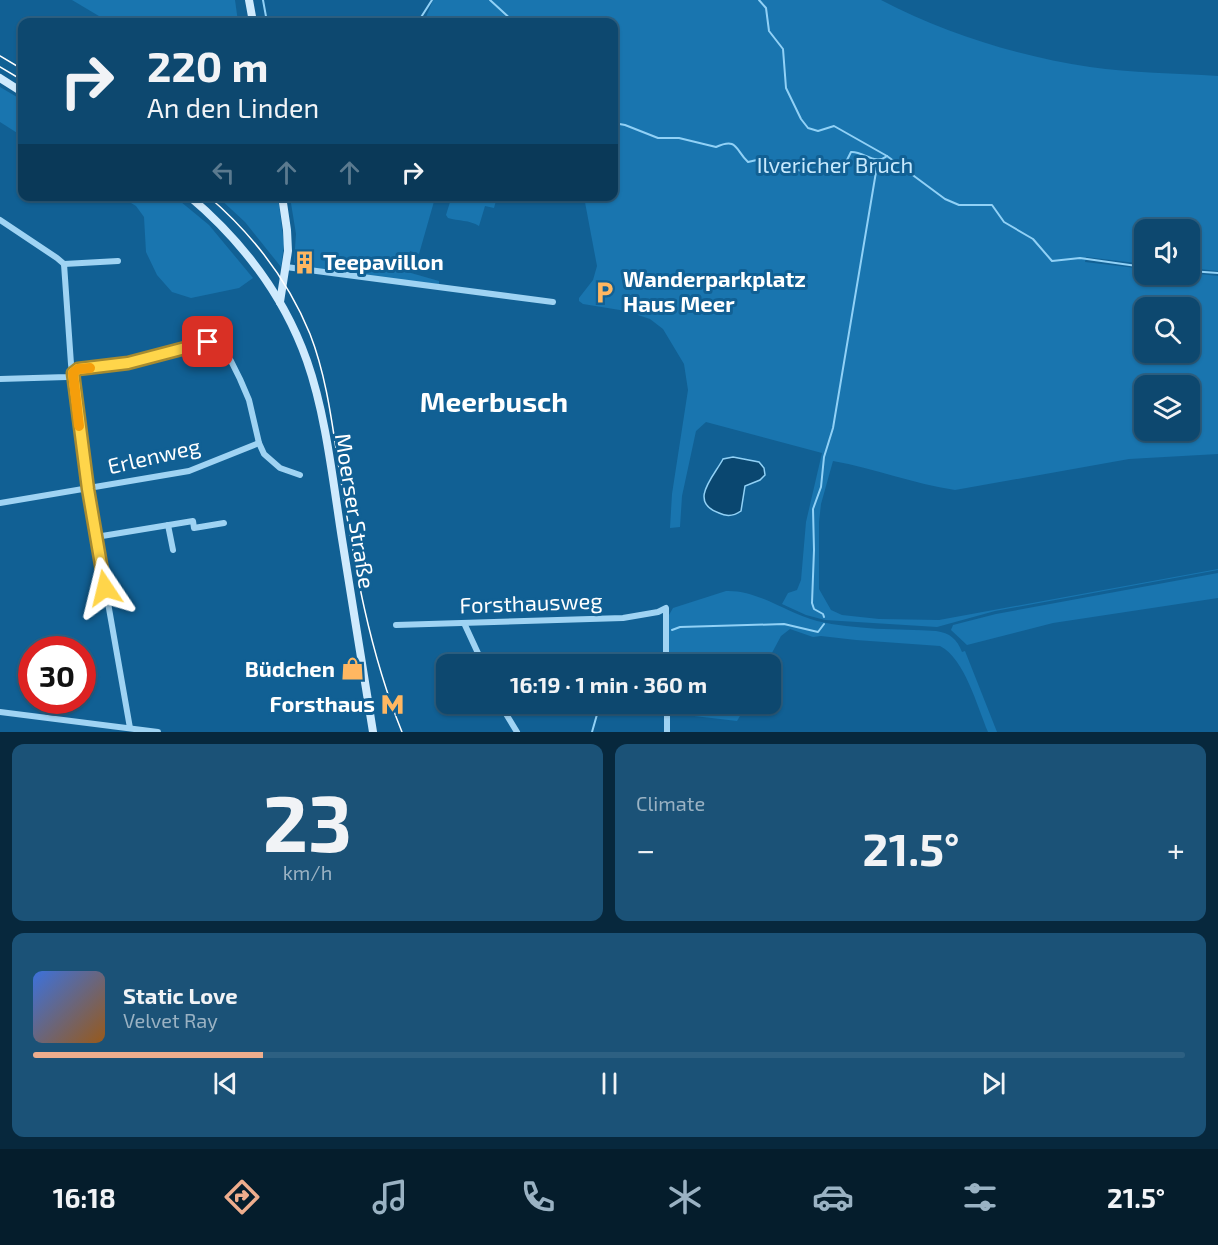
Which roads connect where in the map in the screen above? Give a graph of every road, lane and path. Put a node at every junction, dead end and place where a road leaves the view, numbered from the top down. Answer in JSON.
{"nodes":[{"id":1,"x":249,"y":0,"type":"edge"},
{"id":2,"x":252,"y":18,"type":"edge"},
{"id":3,"x":0,"y":78,"type":"edge"},
{"id":4,"x":18,"y":89,"type":"edge"},
{"id":5,"x":194,"y":201,"type":"edge"},
{"id":6,"x":283,"y":201,"type":"edge"},
{"id":7,"x":0,"y":220,"type":"edge"},
{"id":8,"x":118,"y":261,"type":"dead end"},
{"id":9,"x":64,"y":264,"type":"junction"},
{"id":10,"x":285,"y":271,"type":"junction"},
{"id":11,"x":263,"y":278,"type":"junction"},
{"id":12,"x":280,"y":302,"type":"junction"},
{"id":13,"x":553,"y":302,"type":"dead end"},
{"id":14,"x":73,"y":373,"type":"junction"},
{"id":15,"x":0,"y":379,"type":"edge"},
{"id":16,"x":260,"y":442,"type":"junction"},
{"id":17,"x":300,"y":475,"type":"dead end"},
{"id":18,"x":88,"y":489,"type":"junction"},
{"id":19,"x":0,"y":503,"type":"edge"},
{"id":20,"x":224,"y":523,"type":"dead end"},
{"id":21,"x":168,"y":525,"type":"junction"},
{"id":22,"x":96,"y":537,"type":"junction"},
{"id":23,"x":173,"y":550,"type":"dead end"},
{"id":24,"x":464,"y":623,"type":"junction"},
{"id":25,"x":396,"y":624,"type":"dead end"},
{"id":26,"x":478,"y":654,"type":"edge"},
{"id":27,"x":666,"y":654,"type":"edge"},
{"id":28,"x":0,"y":712,"type":"edge"},
{"id":29,"x":506,"y":714,"type":"edge"},
{"id":30,"x":667,"y":714,"type":"edge"},
{"id":31,"x":130,"y":728,"type":"junction"},
{"id":32,"x":159,"y":732,"type":"edge"},
{"id":33,"x":373,"y":732,"type":"edge"},
{"id":34,"x":517,"y":732,"type":"edge"},
{"id":35,"x":667,"y":732,"type":"edge"}],
"edges":[{"from":1,"to":2,"type":"main road"},
{"from":3,"to":4,"type":"main road"},
{"from":5,"to":11,"type":"main road","name":"Moerser Straße"},
{"from":6,"to":10,"type":"main road"},
{"from":7,"to":9,"type":"street"},
{"from":8,"to":9,"type":"street"},
{"from":9,"to":14,"type":"street"},
{"from":10,"to":11,"type":"main road"},
{"from":10,"to":12,"type":"main road"},
{"from":10,"to":13,"type":"street"},
{"from":11,"to":12,"type":"main road","name":"Moerser Straße"},
{"from":12,"to":33,"type":"main road","name":"Moerser Straße"},
{"from":14,"to":15,"type":"street"},
{"from":14,"to":16,"type":"street"},
{"from":14,"to":18,"type":"street"},
{"from":16,"to":17,"type":"street"},
{"from":16,"to":18,"type":"street","name":"Erlenweg"},
{"from":18,"to":19,"type":"street","name":"Erlenweg"},
{"from":18,"to":22,"type":"street"},
{"from":20,"to":21,"type":"street"},
{"from":21,"to":22,"type":"street"},
{"from":21,"to":23,"type":"street"},
{"from":22,"to":31,"type":"street"},
{"from":24,"to":25,"type":"street","name":"Forsthausweg"},
{"from":24,"to":26,"type":"street"},
{"from":24,"to":27,"type":"street","name":"Forsthausweg"},
{"from":28,"to":31,"type":"street"},
{"from":29,"to":34,"type":"street"},
{"from":30,"to":35,"type":"street"},
{"from":31,"to":32,"type":"street"}]}
